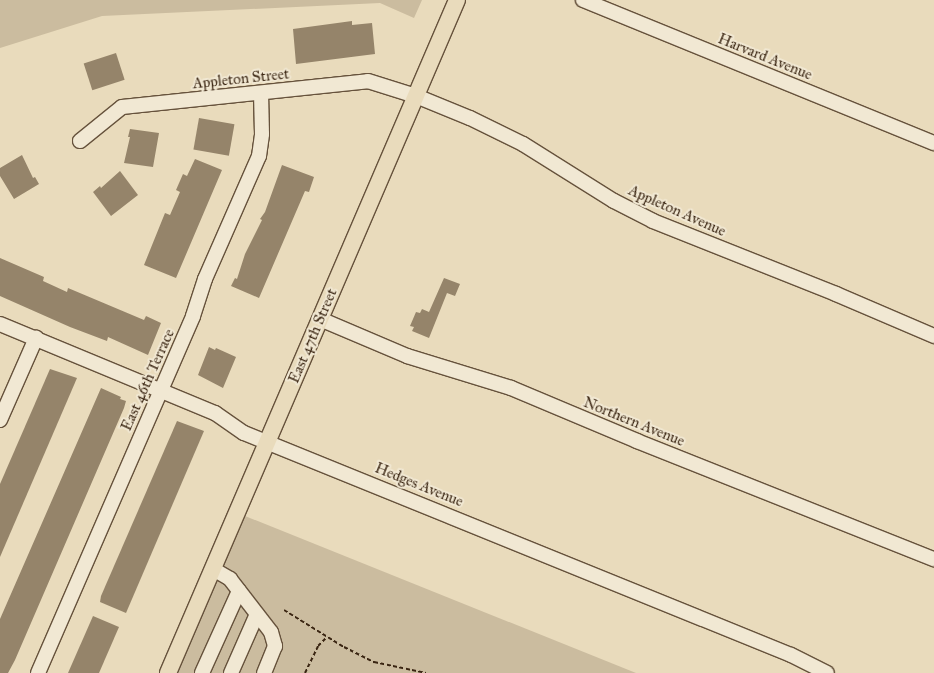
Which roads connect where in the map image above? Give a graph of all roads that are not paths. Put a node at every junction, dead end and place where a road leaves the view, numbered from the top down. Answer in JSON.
{"nodes":[{"id":1,"x":457,"y":0,"type":"edge"},
{"id":2,"x":583,"y":0,"type":"edge"},
{"id":3,"x":261,"y":94,"type":"junction"},
{"id":4,"x":416,"y":96,"type":"junction"},
{"id":5,"x":80,"y":141,"type":"dead end"},
{"id":6,"x":934,"y":143,"type":"edge"},
{"id":7,"x":320,"y":318,"type":"junction"},
{"id":8,"x":0,"y":324,"type":"edge"},
{"id":9,"x":934,"y":336,"type":"edge"},
{"id":10,"x":36,"y":338,"type":"junction"},
{"id":11,"x":161,"y":390,"type":"junction"},
{"id":12,"x":0,"y":420,"type":"edge"},
{"id":13,"x":268,"y":441,"type":"junction"},
{"id":14,"x":934,"y":560,"type":"edge"},
{"id":15,"x":213,"y":569,"type":"junction"},
{"id":16,"x":239,"y":591,"type":"junction"},
{"id":17,"x":257,"y":614,"type":"junction"},
{"id":18,"x":38,"y":673,"type":"edge"},
{"id":19,"x":168,"y":673,"type":"edge"},
{"id":20,"x":202,"y":673,"type":"edge"},
{"id":21,"x":231,"y":673,"type":"edge"},
{"id":22,"x":264,"y":673,"type":"edge"},
{"id":23,"x":827,"y":673,"type":"edge"}],
"edges":[{"from":1,"to":4,"type":"main road","name":"East 47th Street"},
{"from":2,"to":6,"type":"street","name":"Harvard Avenue"},
{"from":3,"to":4,"type":"street","name":"Appleton Street"},
{"from":3,"to":5,"type":"street","name":"Appleton Street"},
{"from":3,"to":11,"type":"street","name":"East 46th Terrace"},
{"from":4,"to":7,"type":"main road","name":"East 47th Street"},
{"from":4,"to":9,"type":"street","name":"Appleton Avenue"},
{"from":7,"to":13,"type":"main road","name":"East 47th Street"},
{"from":7,"to":14,"type":"street","name":"Northern Avenue"},
{"from":8,"to":10,"type":"street","name":"Hedges Avenue"},
{"from":10,"to":11,"type":"street","name":"Hedges Avenue"},
{"from":10,"to":12,"type":"street"},
{"from":11,"to":13,"type":"street","name":"Hedges Avenue"},
{"from":11,"to":18,"type":"street","name":"East 46th Terrace"},
{"from":13,"to":15,"type":"main road","name":"East 47th Street"},
{"from":13,"to":23,"type":"street","name":"Hedges Avenue"},
{"from":15,"to":16,"type":"street"},
{"from":15,"to":19,"type":"main road","name":"East 47th Street"},
{"from":16,"to":17,"type":"street"},
{"from":16,"to":20,"type":"street"},
{"from":17,"to":21,"type":"street"},
{"from":17,"to":22,"type":"street"}]}
